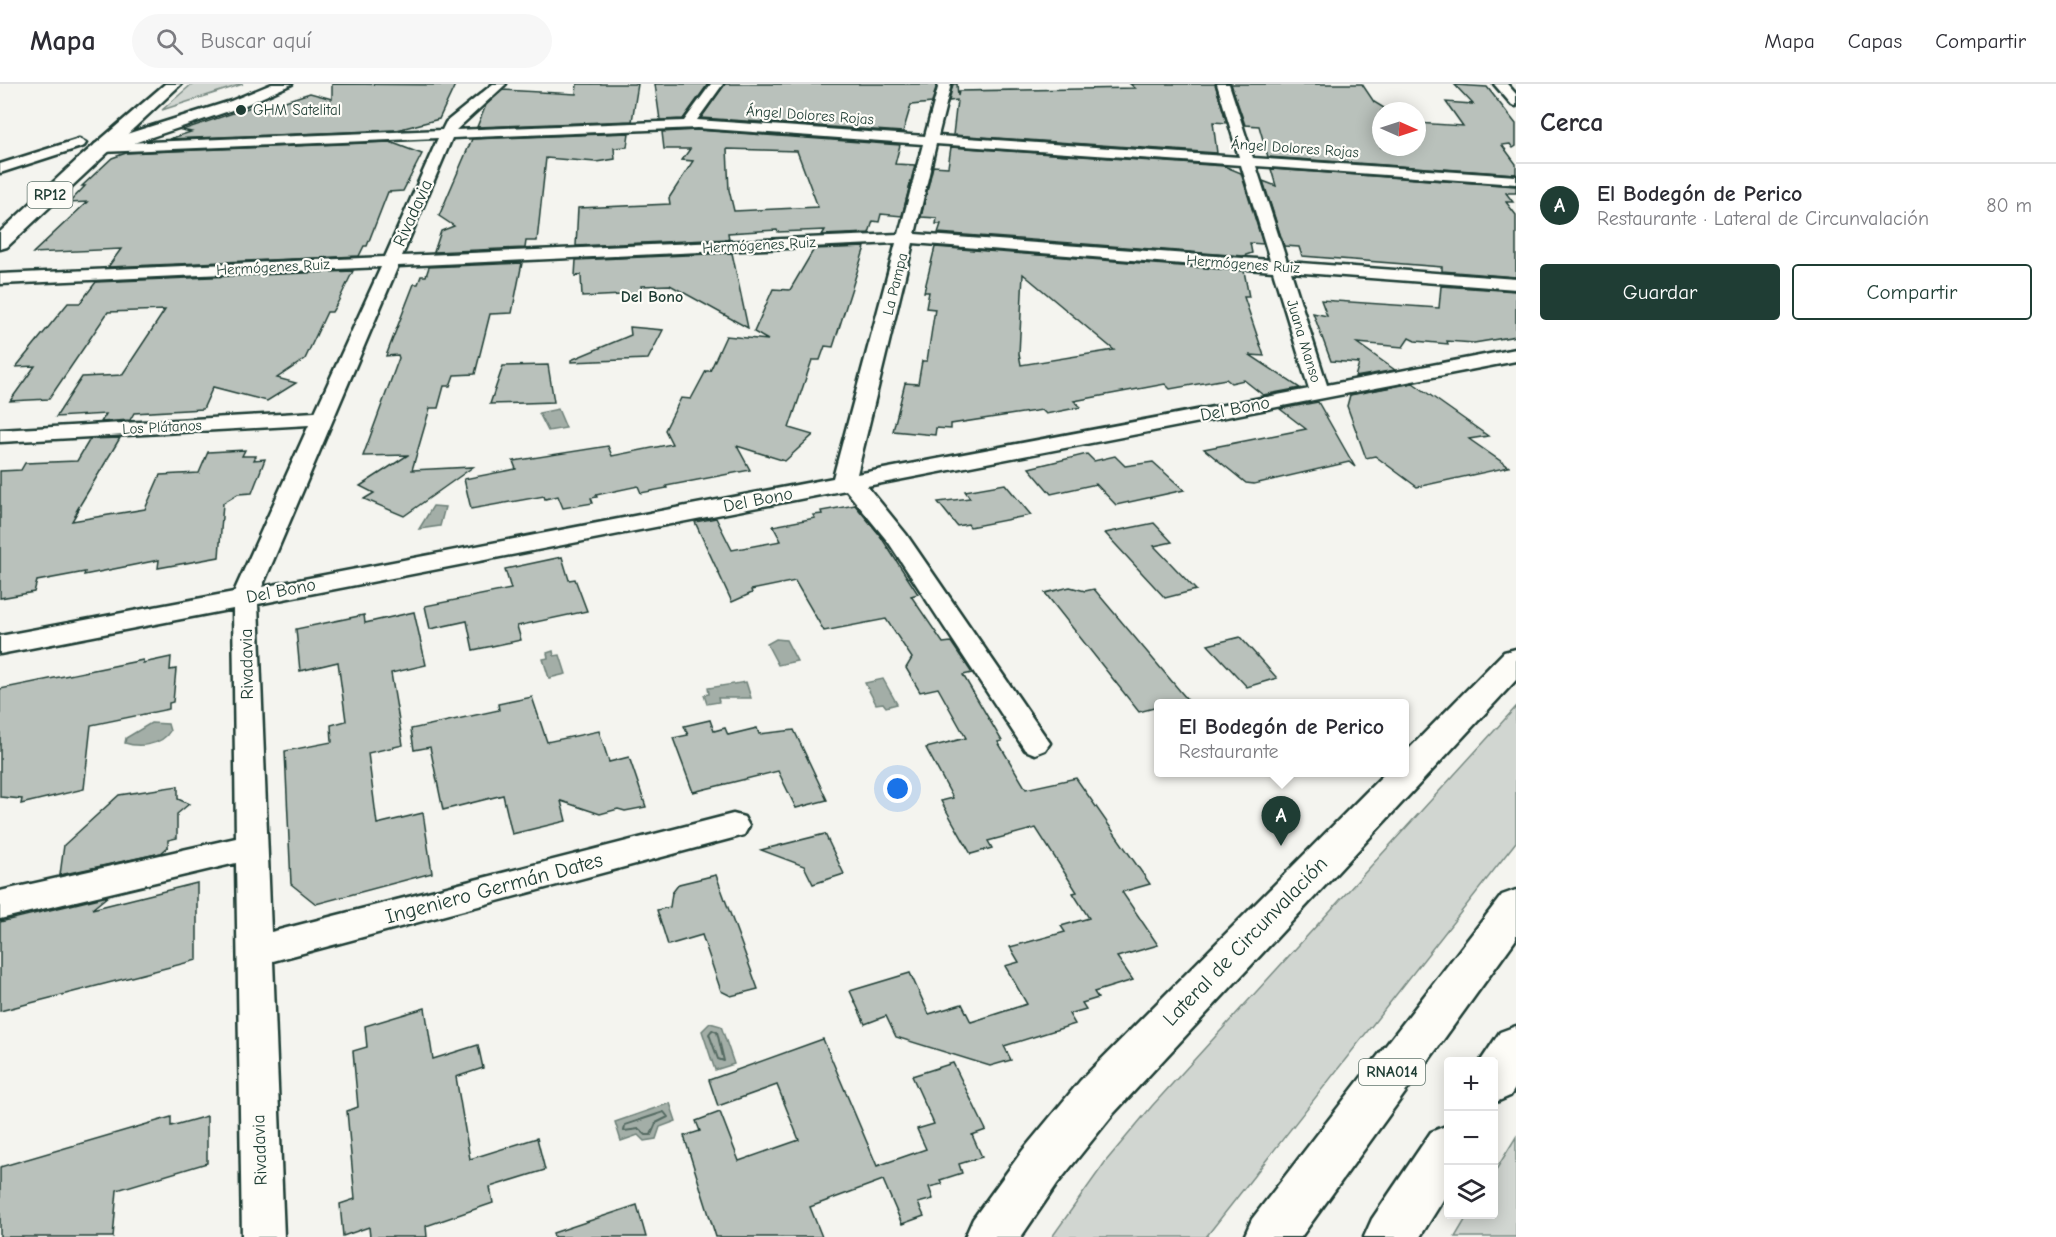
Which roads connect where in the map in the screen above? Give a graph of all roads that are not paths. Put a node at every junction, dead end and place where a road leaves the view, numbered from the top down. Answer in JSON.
{"nodes":[{"id":1,"x":174,"y":84,"type":"edge"},
{"id":2,"x":285,"y":84,"type":"edge"},
{"id":3,"x":500,"y":84,"type":"edge"},
{"id":4,"x":717,"y":84,"type":"edge"},
{"id":5,"x":945,"y":84,"type":"edge"},
{"id":6,"x":1223,"y":84,"type":"edge"},
{"id":7,"x":1500,"y":84,"type":"edge"},
{"id":8,"x":1515,"y":101,"type":"edge"},
{"id":9,"x":688,"y":124,"type":"junction"},
{"id":10,"x":448,"y":133,"type":"junction"},
{"id":11,"x":932,"y":140,"type":"junction"},
{"id":12,"x":89,"y":142,"type":"junction"},
{"id":13,"x":1248,"y":162,"type":"junction"},
{"id":14,"x":0,"y":169,"type":"edge"},
{"id":15,"x":48,"y":170,"type":"dead end"},
{"id":16,"x":1516,"y":180,"type":"edge"},
{"id":17,"x":907,"y":238,"type":"junction"},
{"id":18,"x":0,"y":243,"type":"edge"},
{"id":19,"x":392,"y":262,"type":"junction"},
{"id":20,"x":1281,"y":267,"type":"junction"},
{"id":21,"x":0,"y":279,"type":"edge"},
{"id":22,"x":1516,"y":284,"type":"edge"},
{"id":23,"x":1516,"y":355,"type":"edge"},
{"id":24,"x":1320,"y":393,"type":"junction"},
{"id":25,"x":323,"y":418,"type":"junction"},
{"id":26,"x":0,"y":436,"type":"edge"},
{"id":27,"x":847,"y":483,"type":"junction"},
{"id":28,"x":246,"y":598,"type":"junction"},
{"id":29,"x":0,"y":645,"type":"edge"},
{"id":30,"x":1516,"y":660,"type":"edge"},
{"id":31,"x":1035,"y":743,"type":"dead end"},
{"id":32,"x":1409,"y":772,"type":"edge"},
{"id":33,"x":1404,"y":777,"type":"edge"},
{"id":34,"x":733,"y":826,"type":"dead end"},
{"id":35,"x":252,"y":847,"type":"junction"},
{"id":36,"x":0,"y":906,"type":"edge"},
{"id":37,"x":1516,"y":907,"type":"edge"},
{"id":38,"x":255,"y":951,"type":"junction"},
{"id":39,"x":1516,"y":1047,"type":"edge"},
{"id":40,"x":1498,"y":1075,"type":"edge"},
{"id":41,"x":1444,"y":1156,"type":"edge"},
{"id":42,"x":263,"y":1237,"type":"edge"},
{"id":43,"x":991,"y":1237,"type":"edge"},
{"id":44,"x":1270,"y":1237,"type":"edge"},
{"id":45,"x":1390,"y":1237,"type":"edge"}],
"edges":[{"from":1,"to":12,"type":"main road","number":"RP12"},
{"from":2,"to":12,"type":"main road"},
{"from":3,"to":10,"type":"street","name":"Rivadavia"},
{"from":4,"to":9,"type":"street"},
{"from":5,"to":11,"type":"street","name":"La Pampa"},
{"from":6,"to":13,"type":"street","name":"Juana Manso"},
{"from":7,"to":8,"type":"street"},
{"from":9,"to":10,"type":"street","name":"Ángel Dolores Rojas"},
{"from":9,"to":11,"type":"street","name":"Ángel Dolores Rojas"},
{"from":10,"to":12,"type":"street","name":"Ángel Dolores Rojas"},
{"from":10,"to":19,"type":"street","name":"Rivadavia"},
{"from":11,"to":13,"type":"street","name":"Ángel Dolores Rojas"},
{"from":11,"to":17,"type":"street","name":"La Pampa"},
{"from":12,"to":14,"type":"street","name":"Ángel Dolores Rojas"},
{"from":12,"to":15,"type":"main road","number":"RP12"},
{"from":12,"to":18,"type":"main road","number":"RP12"},
{"from":13,"to":16,"type":"street","name":"Ángel Dolores Rojas"},
{"from":13,"to":20,"type":"street","name":"Juana Manso"},
{"from":17,"to":19,"type":"street","name":"Hermógenes Ruiz"},
{"from":17,"to":20,"type":"street","name":"Hermógenes Ruiz"},
{"from":17,"to":27,"type":"street","name":"La Pampa"},
{"from":19,"to":21,"type":"street","name":"Hermógenes Ruiz"},
{"from":19,"to":25,"type":"street","name":"Rivadavia"},
{"from":20,"to":22,"type":"street","name":"Hermógenes Ruiz"},
{"from":20,"to":24,"type":"street","name":"Juana Manso"},
{"from":23,"to":24,"type":"street","name":"Del Bono"},
{"from":24,"to":27,"type":"street","name":"Del Bono"},
{"from":25,"to":26,"type":"street","name":"Los Plátanos"},
{"from":25,"to":28,"type":"street","name":"Rivadavia"},
{"from":27,"to":28,"type":"street","name":"Del Bono"},
{"from":27,"to":31,"type":"street"},
{"from":28,"to":29,"type":"street","name":"Del Bono"},
{"from":28,"to":35,"type":"street","name":"Rivadavia"},
{"from":30,"to":32,"type":"main road","name":"Lateral de Circunvalación"},
{"from":33,"to":43,"type":"main road","name":"Lateral de Circunvalación"},
{"from":34,"to":38,"type":"street","name":"Ingeniero Germán Dates"},
{"from":35,"to":36,"type":"street"},
{"from":35,"to":38,"type":"street","name":"Rivadavia"},
{"from":37,"to":44,"type":"main road","number":"RNA014"},
{"from":38,"to":42,"type":"street","name":"Rivadavia"},
{"from":39,"to":40,"type":"main road"},
{"from":41,"to":45,"type":"main road"}]}
